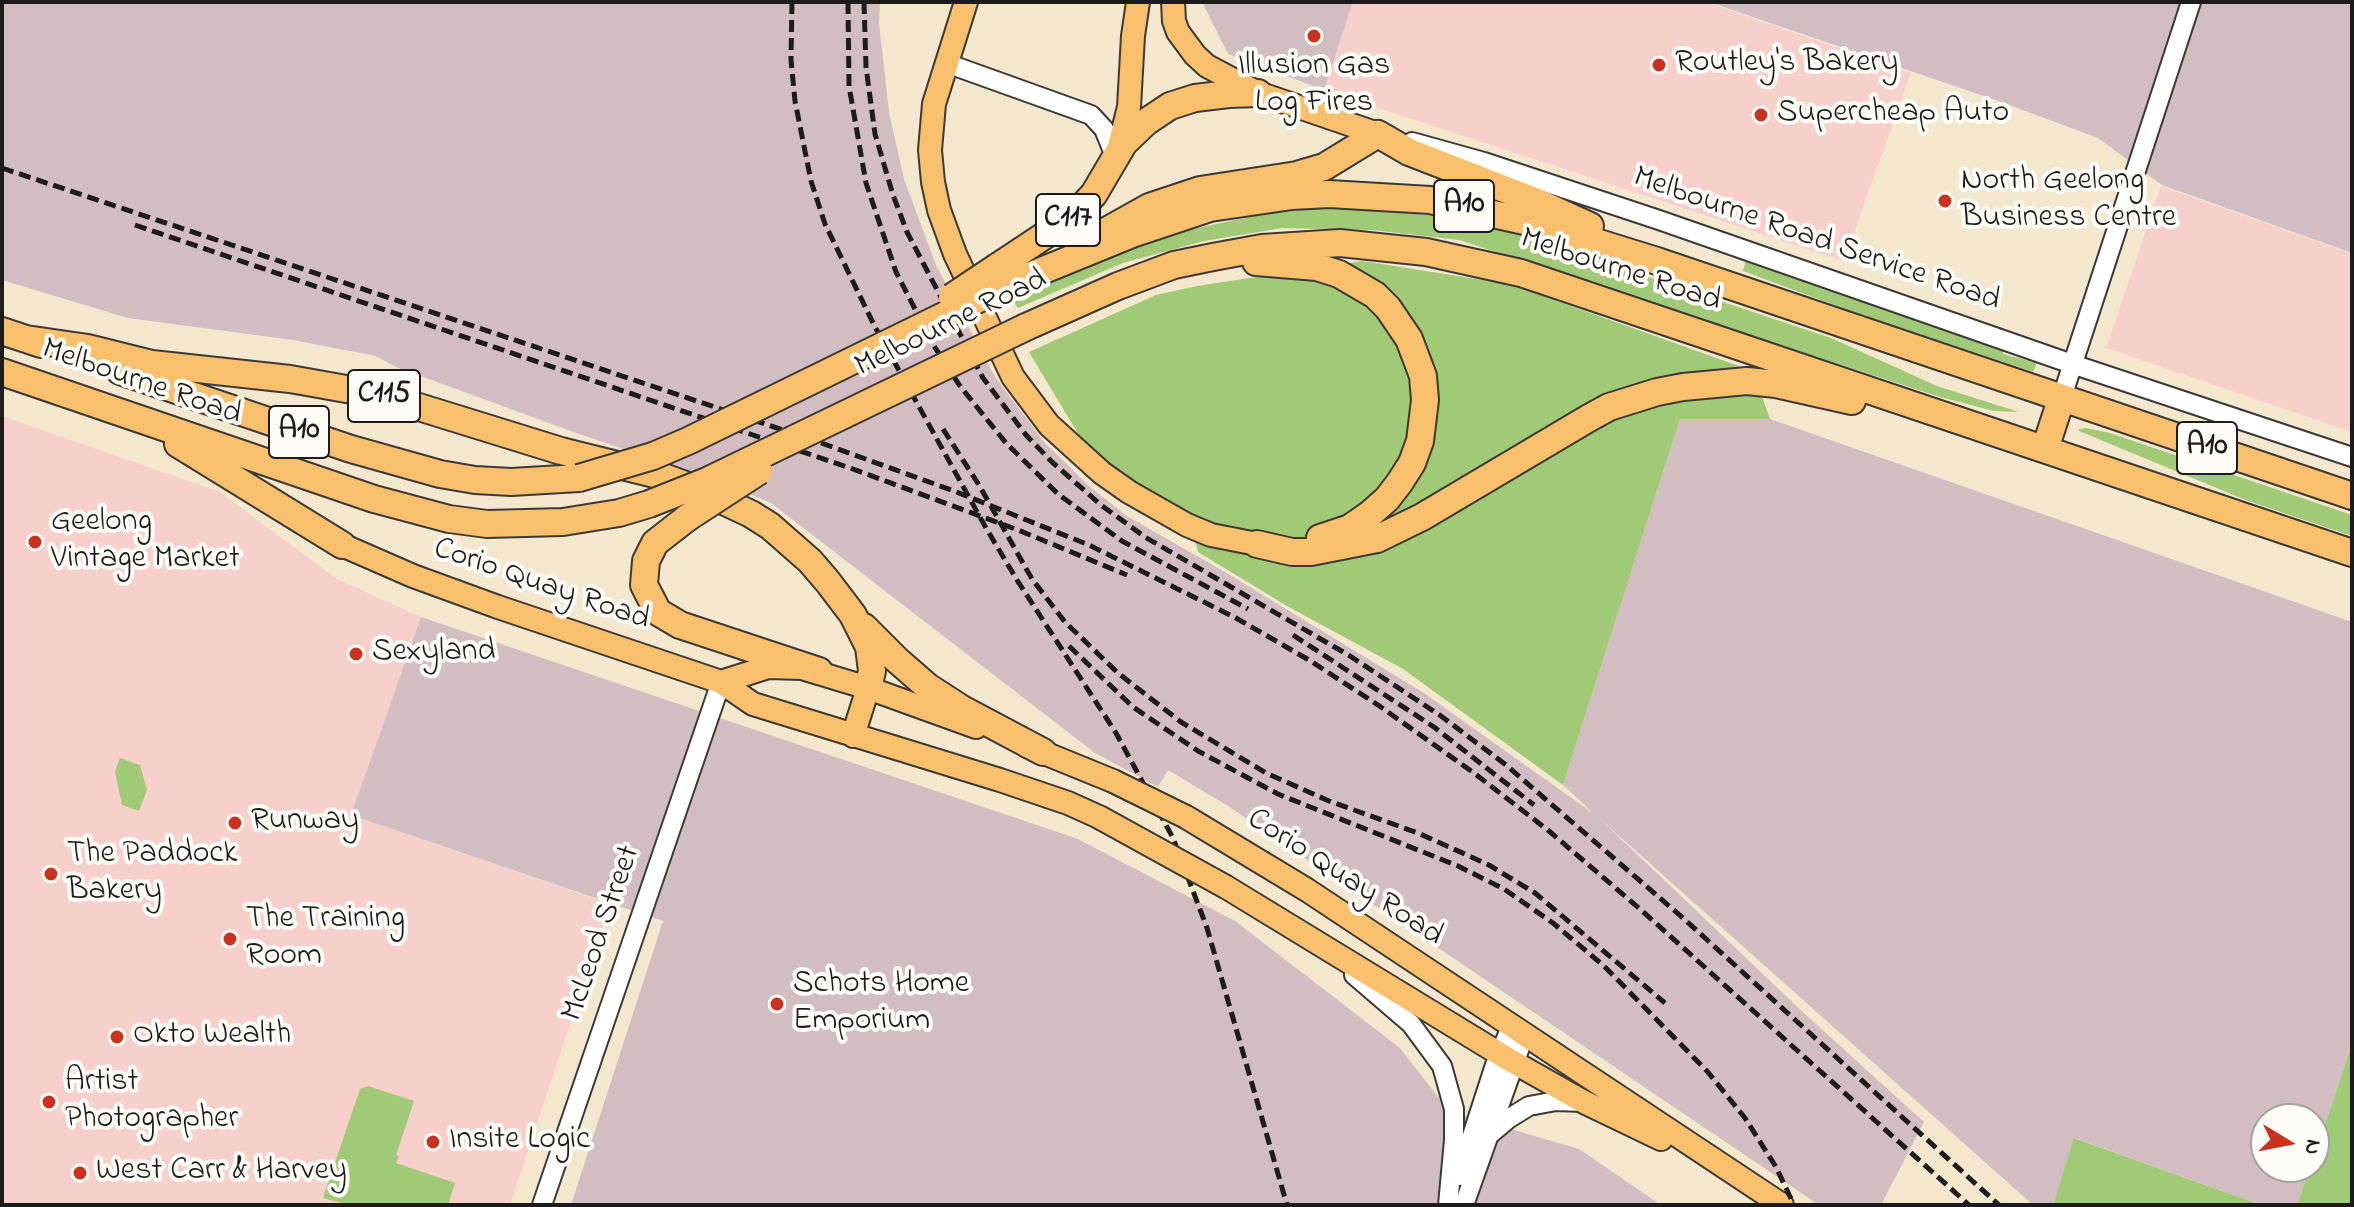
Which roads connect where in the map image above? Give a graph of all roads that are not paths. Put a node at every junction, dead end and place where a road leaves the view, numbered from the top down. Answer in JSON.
{"nodes":[{"id":1,"x":966,"y":2,"type":"edge"},
{"id":2,"x":1138,"y":2,"type":"edge"},
{"id":3,"x":1173,"y":2,"type":"edge"},
{"id":4,"x":2191,"y":2,"type":"edge"},
{"id":5,"x":946,"y":63,"type":"junction"},
{"id":6,"x":1258,"y":93,"type":"junction"},
{"id":7,"x":1378,"y":134,"type":"junction"},
{"id":8,"x":1116,"y":154,"type":"junction"},
{"id":9,"x":1657,"y":261,"type":"junction"},
{"id":10,"x":1174,"y":265,"type":"junction"},
{"id":11,"x":1048,"y":267,"type":"junction"},
{"id":12,"x":1002,"y":276,"type":"junction"},
{"id":13,"x":14,"y":335,"type":"edge"},
{"id":14,"x":859,"y":359,"type":"joint"},
{"id":15,"x":2072,"y":364,"type":"junction"},
{"id":16,"x":2,"y":372,"type":"edge"},
{"id":17,"x":2061,"y":400,"type":"junction"},
{"id":18,"x":839,"y":417,"type":"junction"},
{"id":19,"x":1950,"y":417,"type":"junction"},
{"id":20,"x":134,"y":418,"type":"junction"},
{"id":21,"x":2045,"y":449,"type":"junction"},
{"id":22,"x":2352,"y":457,"type":"edge"},
{"id":23,"x":2352,"y":496,"type":"edge"},
{"id":24,"x":1257,"y":544,"type":"junction"},
{"id":25,"x":342,"y":545,"type":"joint"},
{"id":26,"x":2352,"y":553,"type":"edge"},
{"id":27,"x":853,"y":615,"type":"junction"},
{"id":28,"x":819,"y":671,"type":"junction"},
{"id":29,"x":721,"y":682,"type":"junction"},
{"id":30,"x":868,"y":688,"type":"junction"},
{"id":31,"x":853,"y":736,"type":"junction"},
{"id":32,"x":1043,"y":752,"type":"junction"},
{"id":33,"x":1290,"y":925,"type":"junction"},
{"id":34,"x":1517,"y":1032,"type":"junction"},
{"id":35,"x":1507,"y":1058,"type":"junction"},
{"id":36,"x":1584,"y":1102,"type":"junction"},
{"id":37,"x":1487,"y":1137,"type":"junction"},
{"id":38,"x":1751,"y":1185,"type":"junction"},
{"id":39,"x":542,"y":1205,"type":"edge"},
{"id":40,"x":1449,"y":1205,"type":"edge"},
{"id":41,"x":1464,"y":1205,"type":"edge"},
{"id":42,"x":1782,"y":1205,"type":"edge"}],
"edges":[{"from":1,"to":5,"type":"main road"},
{"from":2,"to":8,"type":"main road","number":"C117"},
{"from":3,"to":6,"type":"main road","name":"Melbourne Road Service Road"},
{"from":4,"to":15,"type":"street"},
{"from":5,"to":8,"type":"street"},
{"from":5,"to":24,"type":"main road"},
{"from":6,"to":7,"type":"main road","name":"Melbourne Road Service Road"},
{"from":6,"to":8,"type":"highway"},
{"from":7,"to":9,"type":"highway"},
{"from":7,"to":11,"type":"highway"},
{"from":7,"to":15,"type":"street","name":"Melbourne Road Service Road"},
{"from":8,"to":12,"type":"highway","number":"C117"},
{"from":9,"to":11,"type":"highway","name":"Melbourne Road","number":"A10"},
{"from":9,"to":17,"type":"highway","name":"Melbourne Road","number":"A10"},
{"from":10,"to":18,"type":"highway","name":"Melbourne Road","number":"A10","bridge":true},
{"from":10,"to":19,"type":"highway","name":"Melbourne Road","number":"A10"},
{"from":10,"to":24,"type":"highway"},
{"from":11,"to":12,"type":"highway","name":"Melbourne Road","number":"A10"},
{"from":12,"to":14,"type":"highway","number":"C117","bridge":true},
{"from":13,"to":14,"type":"highway","name":"Melbourne Road","number":"A10","bridge":true},
{"from":13,"to":27,"type":"highway","number":"C115"},
{"from":15,"to":17,"type":"street"},
{"from":15,"to":22,"type":"street","name":"Melbourne Road Service Road"},
{"from":16,"to":20,"type":"highway","name":"Melbourne Road","number":"A10"},
{"from":17,"to":21,"type":"highway"},
{"from":17,"to":23,"type":"highway","name":"Melbourne Road","number":"A10"},
{"from":18,"to":20,"type":"highway","name":"Melbourne Road","number":"A10","bridge":true},
{"from":18,"to":28,"type":"highway","number":"C115","bridge":true},
{"from":19,"to":21,"type":"highway","name":"Melbourne Road","number":"A10"},
{"from":19,"to":24,"type":"highway"},
{"from":20,"to":25,"type":"highway","number":"C115"},
{"from":21,"to":26,"type":"highway","name":"Melbourne Road","number":"A10"},
{"from":25,"to":29,"type":"main road","name":"Corio Quay Road","number":"C115"},
{"from":27,"to":30,"type":"highway"},
{"from":27,"to":32,"type":"highway","number":"C115"},
{"from":28,"to":29,"type":"main road","name":"Corio Quay Road"},
{"from":28,"to":30,"type":"main road","name":"Corio Quay Road","number":"C115"},
{"from":29,"to":31,"type":"main road","name":"Corio Quay Road","number":"C115"},
{"from":29,"to":39,"type":"street","name":"McLeod Street"},
{"from":30,"to":31,"type":"main road"},
{"from":30,"to":32,"type":"main road","name":"Corio Quay Road","number":"C115"},
{"from":31,"to":33,"type":"main road","name":"Corio Quay Road","number":"C115","bridge":true},
{"from":32,"to":34,"type":"main road","name":"Corio Quay Road","number":"C115","bridge":true},
{"from":33,"to":35,"type":"main road","name":"Corio Quay Road","number":"C115"},
{"from":33,"to":40,"type":"street"},
{"from":34,"to":35,"type":"street"},
{"from":34,"to":38,"type":"main road","name":"Corio Quay Road","number":"C115"},
{"from":35,"to":36,"type":"main road","name":"Corio Quay Road","number":"C115"},
{"from":35,"to":37,"type":"street"},
{"from":35,"to":40,"type":"street"},
{"from":36,"to":37,"type":"street"},
{"from":36,"to":38,"type":"main road","name":"Corio Quay Road","number":"C115"},
{"from":37,"to":41,"type":"street"},
{"from":38,"to":42,"type":"main road","name":"Corio Quay Road","number":"C115"}]}
